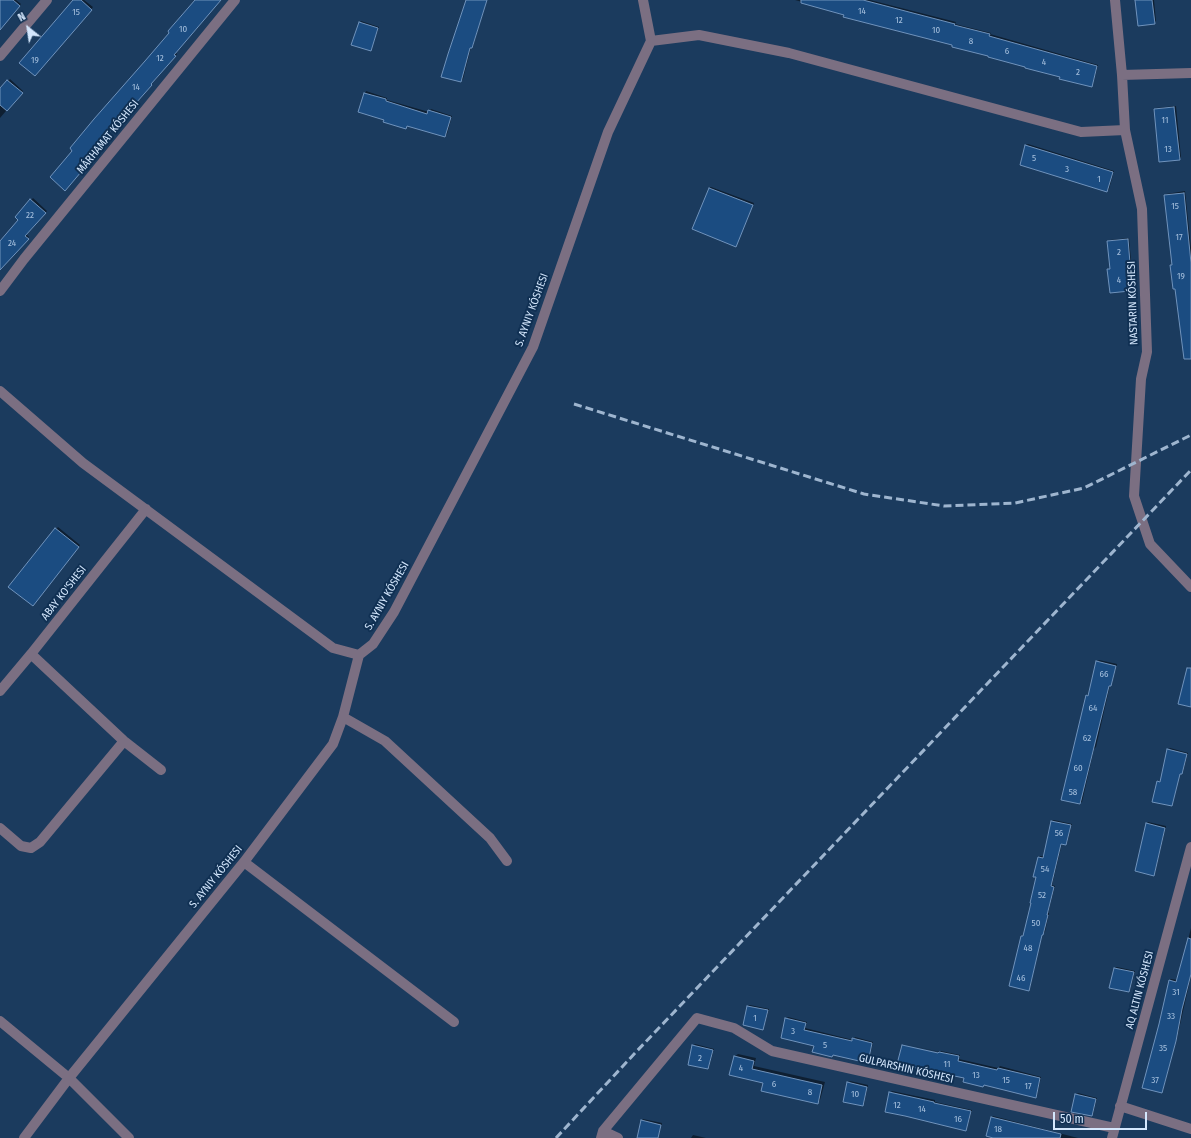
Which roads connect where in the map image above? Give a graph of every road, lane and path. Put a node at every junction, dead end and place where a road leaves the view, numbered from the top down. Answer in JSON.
{"nodes":[{"id":1,"x":47,"y":0,"type":"edge"},
{"id":2,"x":236,"y":0,"type":"edge"},
{"id":3,"x":643,"y":0,"type":"edge"},
{"id":4,"x":1115,"y":0,"type":"edge"},
{"id":5,"x":651,"y":41,"type":"junction"},
{"id":6,"x":0,"y":56,"type":"edge"},
{"id":7,"x":1191,"y":74,"type":"edge"},
{"id":8,"x":1122,"y":75,"type":"junction"},
{"id":9,"x":1126,"y":130,"type":"junction"},
{"id":10,"x":0,"y":291,"type":"edge"},
{"id":11,"x":0,"y":391,"type":"edge"},
{"id":12,"x":146,"y":509,"type":"junction"},
{"id":13,"x":1191,"y":587,"type":"edge"},
{"id":14,"x":31,"y":654,"type":"junction"},
{"id":15,"x":359,"y":655,"type":"junction"},
{"id":16,"x":0,"y":691,"type":"edge"},
{"id":17,"x":343,"y":717,"type":"junction"},
{"id":18,"x":124,"y":741,"type":"junction"},
{"id":19,"x":161,"y":770,"type":"dead end"},
{"id":20,"x":0,"y":828,"type":"edge"},
{"id":21,"x":1191,"y":847,"type":"edge"},
{"id":22,"x":244,"y":862,"type":"junction"},
{"id":23,"x":507,"y":862,"type":"dead end"},
{"id":24,"x":0,"y":1021,"type":"edge"},
{"id":25,"x":454,"y":1022,"type":"dead end"},
{"id":26,"x":69,"y":1078,"type":"junction"},
{"id":27,"x":1120,"y":1106,"type":"junction"},
{"id":28,"x":1191,"y":1129,"type":"edge"},
{"id":29,"x":1113,"y":1133,"type":"edge"},
{"id":30,"x":602,"y":1134,"type":"edge"},
{"id":31,"x":24,"y":1138,"type":"edge"},
{"id":32,"x":129,"y":1138,"type":"edge"},
{"id":33,"x":618,"y":1138,"type":"edge"}],
"edges":[{"from":1,"to":6,"type":"street"},
{"from":2,"to":10,"type":"street","name":"MÁRHAMAT KÓSHESI"},
{"from":3,"to":5,"type":"street"},
{"from":4,"to":8,"type":"street","name":"NASTARIN KÓSHESI"},
{"from":5,"to":9,"type":"street"},
{"from":5,"to":15,"type":"street","name":"S. AYNIY KÓSHESI"},
{"from":7,"to":8,"type":"street"},
{"from":8,"to":9,"type":"street","name":"NASTARIN KÓSHESI"},
{"from":9,"to":13,"type":"street","name":"NASTARIN KÓSHESI"},
{"from":11,"to":12,"type":"street"},
{"from":12,"to":14,"type":"street","name":"ABAY KO'SHESI"},
{"from":12,"to":15,"type":"street"},
{"from":14,"to":16,"type":"street","name":"ABAY KO'SHESI"},
{"from":14,"to":18,"type":"street"},
{"from":15,"to":17,"type":"street","name":"S. AYNIY KÓSHESI"},
{"from":17,"to":22,"type":"street","name":"S. AYNIY KÓSHESI"},
{"from":17,"to":23,"type":"street"},
{"from":18,"to":19,"type":"street"},
{"from":18,"to":20,"type":"street"},
{"from":21,"to":27,"type":"street","name":"AQ ALTIN KÓSHESI"},
{"from":22,"to":25,"type":"street"},
{"from":22,"to":26,"type":"street","name":"S. AYNIY KÓSHESI"},
{"from":24,"to":26,"type":"street"},
{"from":26,"to":31,"type":"street","name":"S. AYNIY KÓSHESI"},
{"from":26,"to":32,"type":"street"},
{"from":27,"to":28,"type":"street"},
{"from":27,"to":29,"type":"street","name":"AQ ALTIN KÓSHESI"},
{"from":29,"to":30,"type":"street","name":"GULPARSHIN KÓSHESI"},
{"from":30,"to":33,"type":"street"}]}
